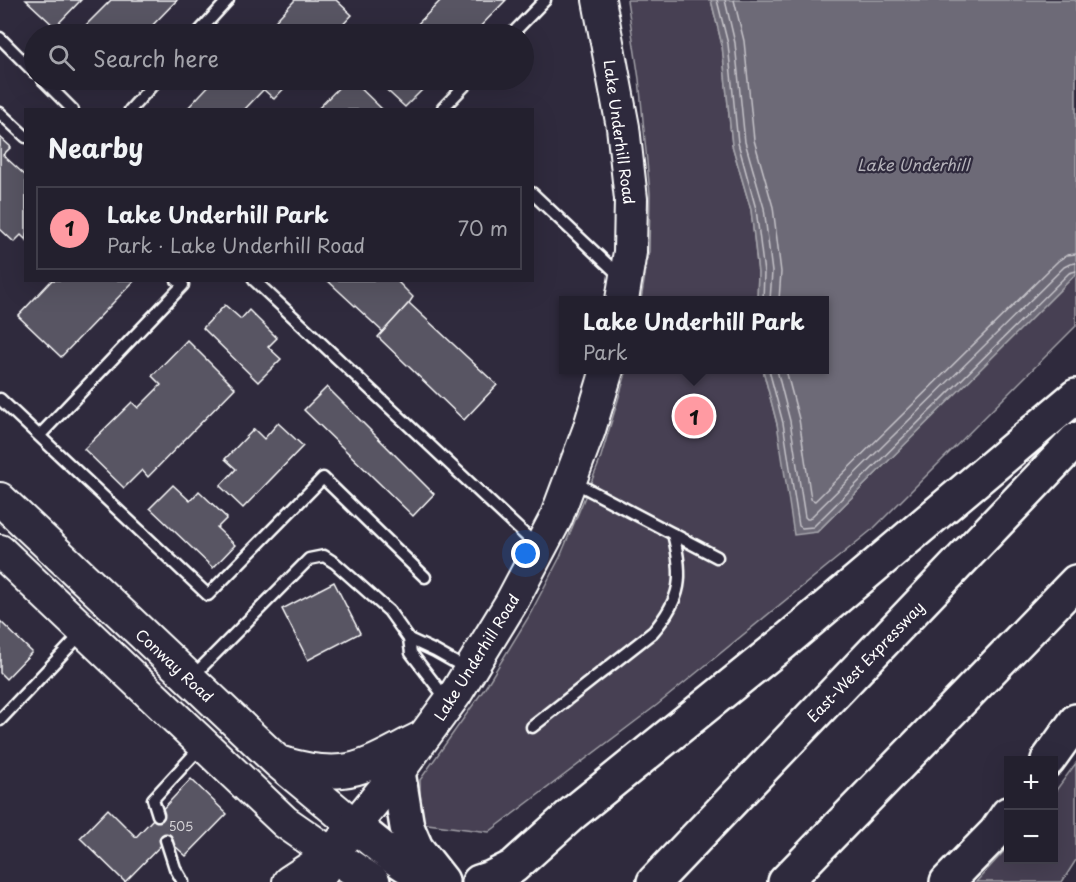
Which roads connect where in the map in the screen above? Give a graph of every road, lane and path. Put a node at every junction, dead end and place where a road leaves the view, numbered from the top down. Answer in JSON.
{"nodes":[{"id":1,"x":228,"y":0,"type":"edge"},
{"id":2,"x":545,"y":0,"type":"edge"},
{"id":3,"x":599,"y":0,"type":"edge"},
{"id":4,"x":206,"y":24,"type":"edge"},
{"id":5,"x":522,"y":24,"type":"edge"},
{"id":6,"x":0,"y":38,"type":"edge"},
{"id":7,"x":24,"y":62,"type":"edge"},
{"id":8,"x":53,"y":90,"type":"edge"},
{"id":9,"x":148,"y":90,"type":"edge"},
{"id":10,"x":460,"y":90,"type":"edge"},
{"id":11,"x":71,"y":108,"type":"edge"},
{"id":12,"x":132,"y":108,"type":"edge"},
{"id":13,"x":443,"y":108,"type":"edge"},
{"id":14,"x":0,"y":113,"type":"edge"},
{"id":15,"x":24,"y":135,"type":"edge"},
{"id":16,"x":534,"y":195,"type":"edge"},
{"id":17,"x":179,"y":282,"type":"edge"},
{"id":18,"x":256,"y":282,"type":"edge"},
{"id":19,"x":624,"y":291,"type":"edge"},
{"id":20,"x":606,"y":374,"type":"edge"},
{"id":21,"x":1076,"y":396,"type":"edge"},
{"id":22,"x":0,"y":399,"type":"edge"},
{"id":23,"x":40,"y":435,"type":"junction"},
{"id":24,"x":1076,"y":440,"type":"edge"},
{"id":25,"x":571,"y":481,"type":"junction"},
{"id":26,"x":0,"y":499,"type":"edge"},
{"id":27,"x":673,"y":534,"type":"junction"},
{"id":28,"x":540,"y":549,"type":"junction"},
{"id":29,"x":0,"y":551,"type":"edge"},
{"id":30,"x":717,"y":557,"type":"dead end"},
{"id":31,"x":425,"y":577,"type":"dead end"},
{"id":32,"x":1076,"y":582,"type":"edge"},
{"id":33,"x":84,"y":632,"type":"junction"},
{"id":34,"x":409,"y":639,"type":"junction"},
{"id":35,"x":470,"y":671,"type":"junction"},
{"id":36,"x":190,"y":679,"type":"junction"},
{"id":37,"x":449,"y":702,"type":"junction"},
{"id":38,"x":0,"y":720,"type":"edge"},
{"id":39,"x":1076,"y":721,"type":"edge"},
{"id":40,"x":532,"y":727,"type":"dead end"},
{"id":41,"x":424,"y":737,"type":"junction"},
{"id":42,"x":203,"y":744,"type":"junction"},
{"id":43,"x":1051,"y":756,"type":"edge"},
{"id":44,"x":278,"y":762,"type":"junction"},
{"id":45,"x":398,"y":772,"type":"junction"},
{"id":46,"x":158,"y":815,"type":"dead end"},
{"id":47,"x":1004,"y":820,"type":"edge"},
{"id":48,"x":355,"y":826,"type":"junction"},
{"id":49,"x":166,"y":840,"type":"dead end"},
{"id":50,"x":324,"y":868,"type":"edge"},
{"id":51,"x":183,"y":882,"type":"edge"},
{"id":52,"x":289,"y":882,"type":"edge"},
{"id":53,"x":373,"y":882,"type":"edge"},
{"id":54,"x":443,"y":882,"type":"edge"},
{"id":55,"x":479,"y":882,"type":"edge"},
{"id":56,"x":654,"y":882,"type":"edge"},
{"id":57,"x":785,"y":882,"type":"edge"},
{"id":58,"x":948,"y":882,"type":"edge"}],
"edges":[{"from":1,"to":4,"type":"lane"},
{"from":2,"to":5,"type":"lane"},
{"from":3,"to":19,"type":"main road","name":"Lake Underhill Road"},
{"from":6,"to":7,"type":"lane"},
{"from":8,"to":11,"type":"lane"},
{"from":9,"to":12,"type":"lane"},
{"from":10,"to":13,"type":"lane"},
{"from":14,"to":15,"type":"lane"},
{"from":16,"to":19,"type":"lane"},
{"from":17,"to":23,"type":"lane"},
{"from":18,"to":28,"type":"lane"},
{"from":20,"to":25,"type":"main road","name":"Lake Underhill Road"},
{"from":21,"to":55,"type":"highway"},
{"from":22,"to":23,"type":"lane"},
{"from":23,"to":31,"type":"lane"},
{"from":24,"to":56,"type":"highway","name":"East-West Expressway"},
{"from":25,"to":27,"type":"lane"},
{"from":25,"to":28,"type":"main road","name":"Lake Underhill Road"},
{"from":26,"to":36,"type":"main road","name":"Conway Road"},
{"from":27,"to":30,"type":"lane"},
{"from":27,"to":40,"type":"lane"},
{"from":28,"to":35,"type":"main road","name":"Lake Underhill Road"},
{"from":29,"to":33,"type":"main road"},
{"from":32,"to":57,"type":"highway"},
{"from":33,"to":38,"type":"lane"},
{"from":33,"to":42,"type":"main road"},
{"from":34,"to":35,"type":"lane"},
{"from":34,"to":36,"type":"lane"},
{"from":34,"to":37,"type":"lane"},
{"from":35,"to":37,"type":"main road","name":"Lake Underhill Road"},
{"from":36,"to":44,"type":"main road","name":"Conway Road"},
{"from":37,"to":41,"type":"main road","name":"Lake Underhill Road"},
{"from":39,"to":43,"type":"highway"},
{"from":41,"to":44,"type":"main road"},
{"from":41,"to":45,"type":"main road","name":"Lake Underhill Road"},
{"from":42,"to":46,"type":"lane"},
{"from":42,"to":50,"type":"main road"},
{"from":44,"to":48,"type":"main road","name":"Conway Road"},
{"from":45,"to":48,"type":"main road","name":"Lake Underhill Road"},
{"from":45,"to":54,"type":"highway"},
{"from":47,"to":58,"type":"highway"},
{"from":48,"to":50,"type":"main road","name":"Lake Underhill Road"},
{"from":48,"to":54,"type":"highway"},
{"from":49,"to":51,"type":"lane"},
{"from":50,"to":52,"type":"main road","name":"Lake Underhill Road"},
{"from":50,"to":53,"type":"highway"}]}
